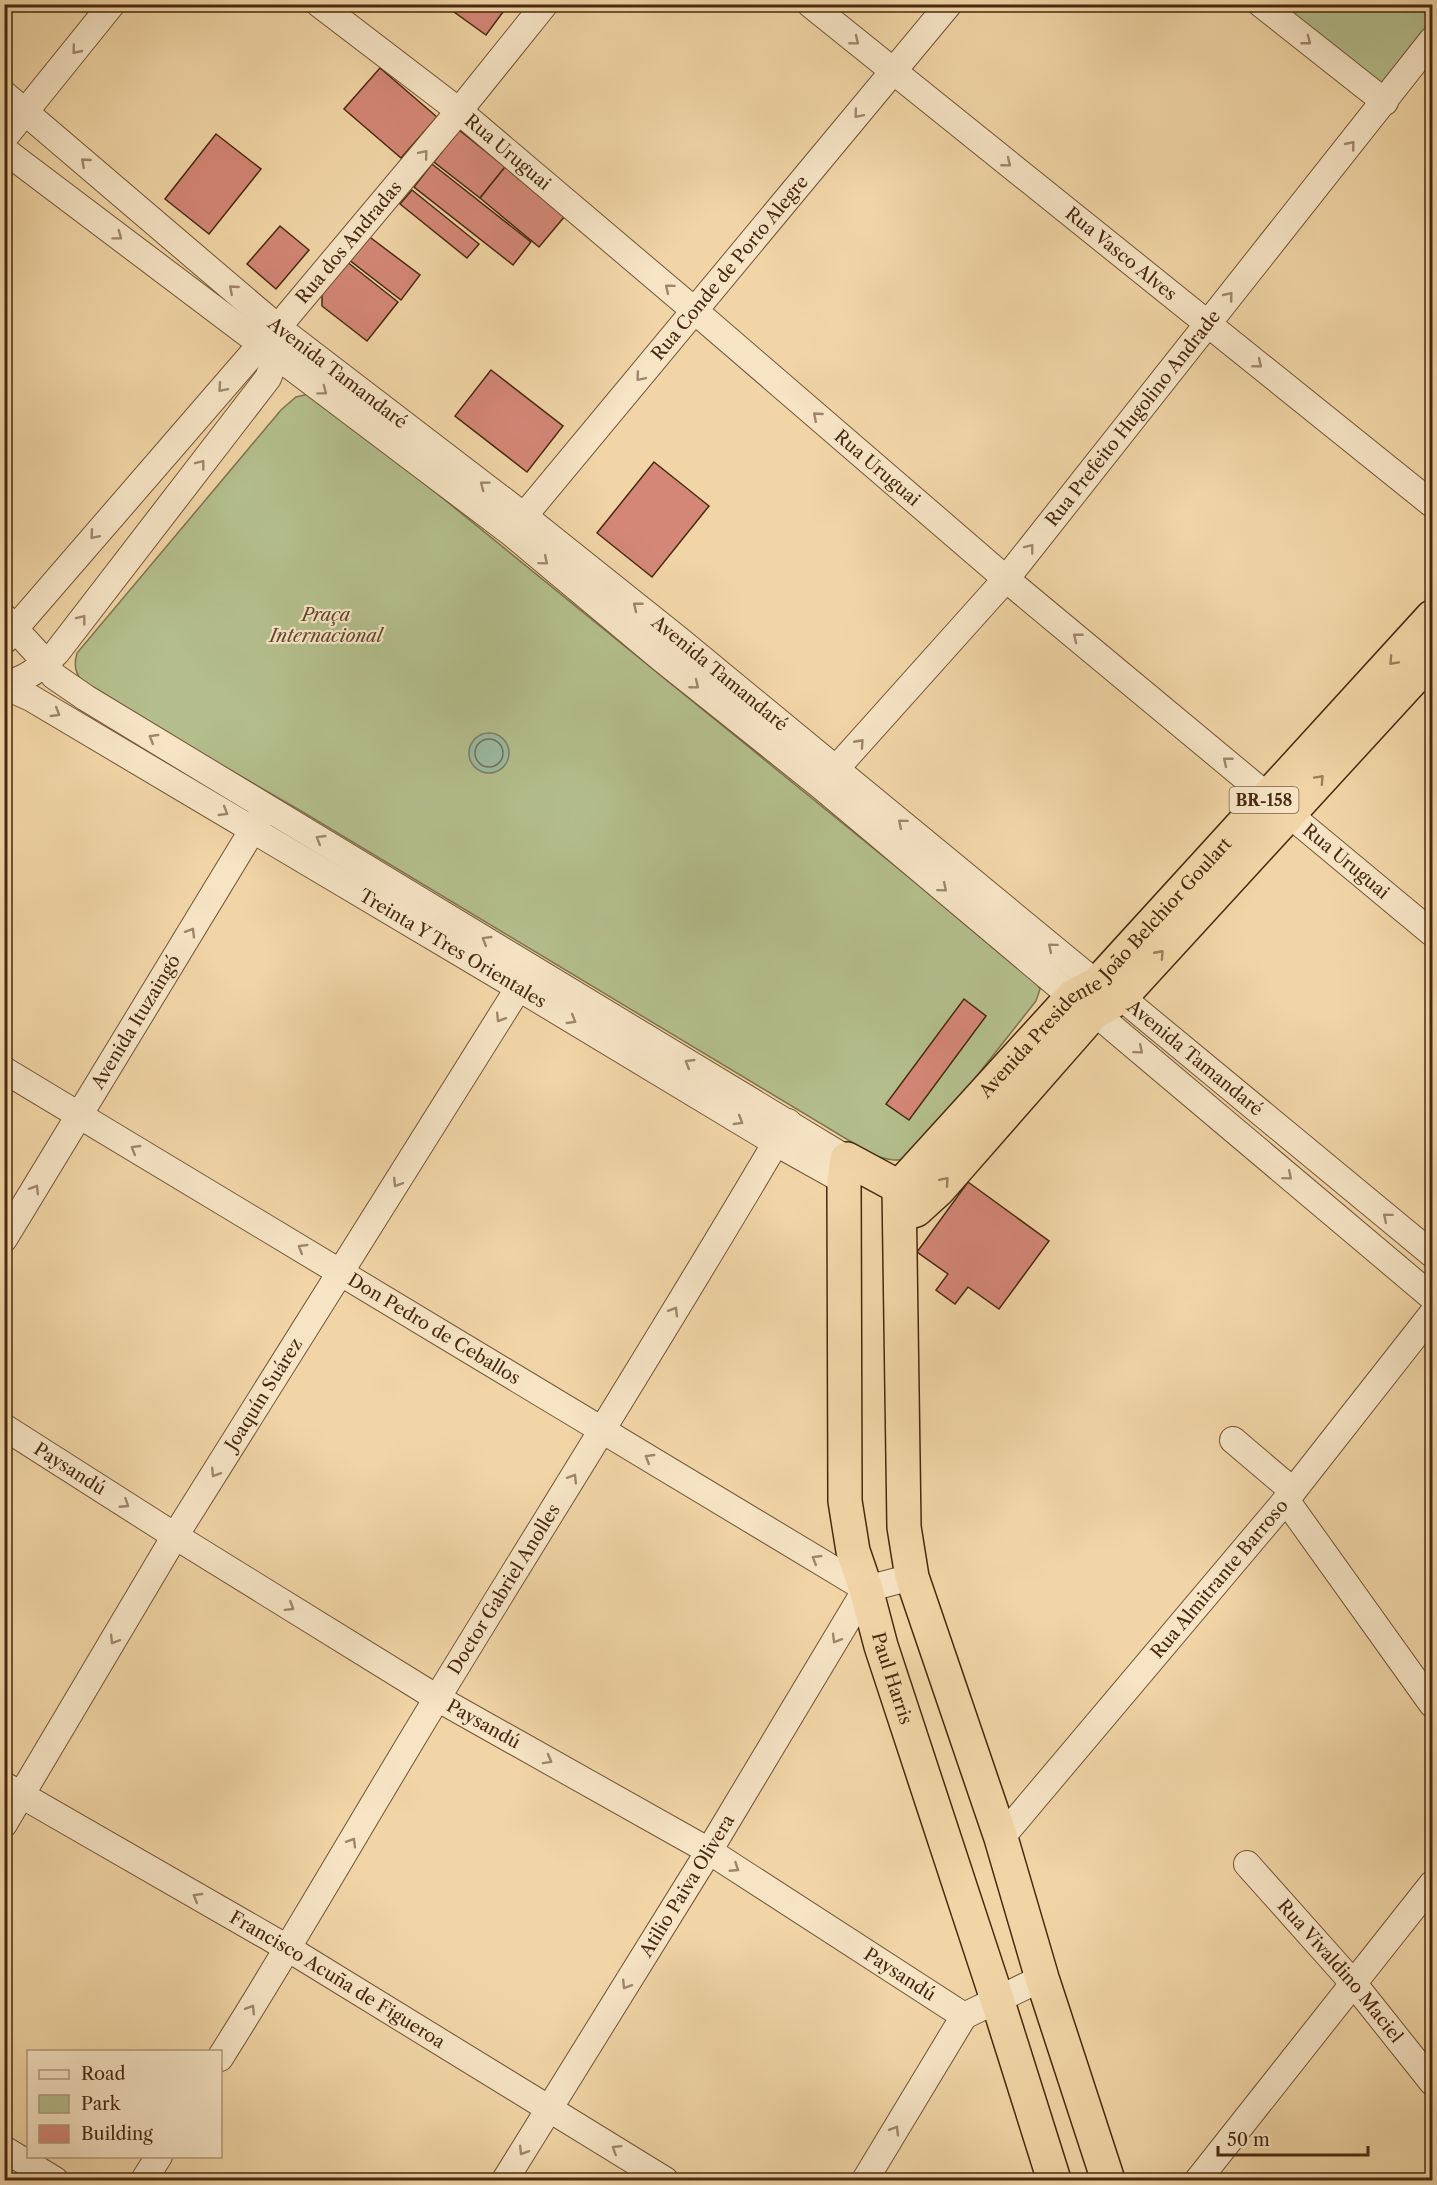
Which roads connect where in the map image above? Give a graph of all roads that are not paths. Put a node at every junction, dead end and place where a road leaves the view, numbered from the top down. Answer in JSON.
{"nodes":[{"id":1,"x":112,"y":4,"type":"edge"},
{"id":2,"x":319,"y":4,"type":"edge"},
{"id":3,"x":545,"y":4,"type":"edge"},
{"id":4,"x":810,"y":4,"type":"edge"},
{"id":5,"x":949,"y":4,"type":"edge"},
{"id":6,"x":1261,"y":4,"type":"edge"},
{"id":7,"x":1432,"y":40,"type":"edge"},
{"id":8,"x":893,"y":72,"type":"junction"},
{"id":9,"x":4,"y":94,"type":"edge"},
{"id":10,"x":1385,"y":102,"type":"junction"},
{"id":11,"x":459,"y":111,"type":"junction"},
{"id":12,"x":15,"y":113,"type":"edge"},
{"id":13,"x":4,"y":138,"type":"edge"},
{"id":14,"x":4,"y":150,"type":"edge"},
{"id":15,"x":695,"y":311,"type":"junction"},
{"id":16,"x":1207,"y":323,"type":"junction"},
{"id":17,"x":272,"y":342,"type":"junction"},
{"id":18,"x":1432,"y":504,"type":"edge"},
{"id":19,"x":517,"y":524,"type":"junction"},
{"id":20,"x":1006,"y":579,"type":"junction"},
{"id":21,"x":1432,"y":617,"type":"edge"},
{"id":22,"x":11,"y":635,"type":"edge"},
{"id":23,"x":1432,"y":658,"type":"edge"},
{"id":24,"x":45,"y":664,"type":"junction"},
{"id":25,"x":4,"y":685,"type":"edge"},
{"id":26,"x":829,"y":778,"type":"junction"},
{"id":27,"x":1279,"y":804,"type":"junction"},
{"id":28,"x":267,"y":806,"type":"junction"},
{"id":29,"x":253,"y":829,"type":"junction"},
{"id":30,"x":1432,"y":933,"type":"edge"},
{"id":31,"x":525,"y":978,"type":"junction"},
{"id":32,"x":1096,"y":998,"type":"junction"},
{"id":33,"x":4,"y":1070,"type":"edge"},
{"id":34,"x":80,"y":1116,"type":"junction"},
{"id":35,"x":782,"y":1132,"type":"junction"},
{"id":36,"x":845,"y":1170,"type":"junction"},
{"id":37,"x":899,"y":1201,"type":"junction"},
{"id":38,"x":4,"y":1239,"type":"edge"},
{"id":39,"x":1432,"y":1254,"type":"edge"},
{"id":40,"x":341,"y":1271,"type":"junction"},
{"id":41,"x":1432,"y":1298,"type":"edge"},
{"id":42,"x":1432,"y":1314,"type":"edge"},
{"id":43,"x":4,"y":1427,"type":"edge"},
{"id":44,"x":603,"y":1430,"type":"junction"},
{"id":45,"x":1233,"y":1440,"type":"dead end"},
{"id":46,"x":1290,"y":1495,"type":"junction"},
{"id":47,"x":175,"y":1536,"type":"junction"},
{"id":48,"x":912,"y":1577,"type":"junction"},
{"id":49,"x":866,"y":1589,"type":"junction"},
{"id":50,"x":437,"y":1698,"type":"junction"},
{"id":51,"x":1432,"y":1704,"type":"edge"},
{"id":52,"x":13,"y":1791,"type":"edge"},
{"id":53,"x":4,"y":1824,"type":"edge"},
{"id":54,"x":1001,"y":1838,"type":"junction"},
{"id":55,"x":709,"y":1851,"type":"junction"},
{"id":56,"x":1247,"y":1864,"type":"dead end"},
{"id":57,"x":1432,"y":1884,"type":"edge"},
{"id":58,"x":289,"y":1949,"type":"junction"},
{"id":59,"x":1042,"y":1978,"type":"junction"},
{"id":60,"x":1354,"y":1984,"type":"junction"},
{"id":61,"x":997,"y":1999,"type":"junction"},
{"id":62,"x":964,"y":2016,"type":"junction"},
{"id":63,"x":222,"y":2055,"type":"edge"},
{"id":64,"x":1432,"y":2082,"type":"edge"},
{"id":65,"x":550,"y":2108,"type":"junction"},
{"id":66,"x":4,"y":2149,"type":"edge"},
{"id":67,"x":158,"y":2158,"type":"edge"},
{"id":68,"x":55,"y":2181,"type":"edge"},
{"id":69,"x":144,"y":2181,"type":"edge"},
{"id":70,"x":505,"y":2181,"type":"edge"},
{"id":71,"x":665,"y":2181,"type":"edge"},
{"id":72,"x":865,"y":2181,"type":"edge"},
{"id":73,"x":1054,"y":2181,"type":"edge"},
{"id":74,"x":1108,"y":2181,"type":"edge"},
{"id":75,"x":1198,"y":2181,"type":"edge"}],
"edges":[{"from":1,"to":12,"type":"street","one_way":true},
{"from":2,"to":11,"type":"street","name":"Rua Uruguai"},
{"from":3,"to":11,"type":"street","name":"Rua dos Andradas"},
{"from":4,"to":8,"type":"street","name":"Rua Vasco Alves","one_way":true},
{"from":5,"to":8,"type":"street","name":"Rua Conde de Porto Alegre"},
{"from":6,"to":10,"type":"street","one_way":true},
{"from":7,"to":10,"type":"street","name":"Rua Prefeito Hugolino Andrade"},
{"from":8,"to":15,"type":"street","name":"Rua Conde de Porto Alegre","one_way":true},
{"from":8,"to":16,"type":"street","name":"Rua Vasco Alves","one_way":true},
{"from":9,"to":12,"type":"street","name":"Avenida Tamandaré"},
{"from":16,"to":10,"type":"street","name":"Rua Prefeito Hugolino Andrade","one_way":true},
{"from":15,"to":11,"type":"street","name":"Rua Uruguai","one_way":true},
{"from":17,"to":11,"type":"street","name":"Rua dos Andradas","one_way":true},
{"from":12,"to":13,"type":"street"},
{"from":17,"to":12,"type":"street","name":"Avenida Tamandaré","one_way":true},
{"from":14,"to":17,"type":"street","name":"Avenida Tamandaré","one_way":true},
{"from":15,"to":19,"type":"street","name":"Rua Conde de Porto Alegre","one_way":true},
{"from":20,"to":15,"type":"street","name":"Rua Uruguai","one_way":true},
{"from":16,"to":18,"type":"street","name":"Rua Vasco Alves","one_way":true},
{"from":20,"to":16,"type":"street","name":"Rua Prefeito Hugolino Andrade","one_way":true},
{"from":17,"to":19,"type":"street","name":"Avenida Tamandaré"},
{"from":17,"to":22,"type":"street","name":"Rua dos Andradas","one_way":true},
{"from":24,"to":17,"type":"street","name":"Rua dos Andradas","one_way":true},
{"from":19,"to":26,"type":"street","name":"Avenida Tamandaré"},
{"from":26,"to":20,"type":"street","name":"Rua Prefeito Hugolino Andrade","one_way":true},
{"from":27,"to":20,"type":"street","name":"Rua Uruguai","one_way":true},
{"from":21,"to":27,"type":"highway","name":"Avenida Presidente João Belchior Goulart","number":"BR-158","one_way":true},
{"from":22,"to":24,"type":"street","name":"Treinta Y Tres Orientales"},
{"from":27,"to":23,"type":"highway","name":"Avenida Presidente João Belchior Goulart","number":"BR-158","one_way":true},
{"from":24,"to":25,"type":"street","name":"Rua dos Andradas"},
{"from":28,"to":24,"type":"street","name":"Treinta Y Tres Orientales","one_way":true},
{"from":25,"to":29,"type":"street","name":"Treinta Y Tres Orientales","one_way":true},
{"from":26,"to":32,"type":"street","name":"Avenida Tamandaré"},
{"from":27,"to":30,"type":"street","name":"Rua Uruguai"},
{"from":27,"to":32,"type":"highway","name":"Avenida Presidente João Belchior Goulart","number":"BR-158"},
{"from":28,"to":29,"type":"street","name":"Avenida Ituzaingó"},
{"from":31,"to":28,"type":"street","name":"Treinta Y Tres Orientales","one_way":true},
{"from":29,"to":31,"type":"street","name":"Treinta Y Tres Orientales"},
{"from":34,"to":29,"type":"street","name":"Avenida Ituzaingó","one_way":true},
{"from":31,"to":35,"type":"street","name":"Treinta Y Tres Orientales"},
{"from":31,"to":40,"type":"street","name":"Joaquín Suárez","one_way":true},
{"from":32,"to":37,"type":"highway","name":"Avenida Presidente João Belchior Goulart","number":"BR-158"},
{"from":39,"to":32,"type":"street","name":"Avenida Tamandaré","one_way":true},
{"from":32,"to":41,"type":"street","name":"Avenida Tamandaré","one_way":true},
{"from":33,"to":34,"type":"street","name":"Don Pedro de Ceballos"},
{"from":38,"to":34,"type":"street","name":"Avenida Ituzaingó","one_way":true},
{"from":40,"to":34,"type":"street","name":"Don Pedro de Ceballos","one_way":true},
{"from":35,"to":36,"type":"street","name":"Treinta Y Tres Orientales"},
{"from":44,"to":35,"type":"street","name":"Doctor Gabriel Anolles","one_way":true},
{"from":36,"to":37,"type":"highway","name":"Treinta Y Tres Orientales"},
{"from":36,"to":49,"type":"highway","name":"Paul Harris"},
{"from":37,"to":48,"type":"highway"},
{"from":40,"to":44,"type":"street","name":"Don Pedro de Ceballos"},
{"from":40,"to":47,"type":"street","name":"Joaquín Suárez","one_way":true},
{"from":42,"to":46,"type":"street","name":"Rua Almitrante Barroso"},
{"from":43,"to":47,"type":"street","name":"Paysandú","one_way":true},
{"from":49,"to":44,"type":"street","name":"Don Pedro de Ceballos","one_way":true},
{"from":50,"to":44,"type":"street","name":"Doctor Gabriel Anolles","one_way":true},
{"from":45,"to":46,"type":"street"},
{"from":46,"to":51,"type":"street"},
{"from":46,"to":54,"type":"street","name":"Rua Almitrante Barroso"},
{"from":47,"to":50,"type":"street","name":"Paysandú","one_way":true},
{"from":47,"to":52,"type":"street","name":"Joaquín Suárez","one_way":true},
{"from":48,"to":49,"type":"street"},
{"from":48,"to":54,"type":"highway"},
{"from":49,"to":55,"type":"street","name":"Atilio Paiva Olivera","one_way":true},
{"from":49,"to":61,"type":"highway","name":"Paul Harris"},
{"from":50,"to":55,"type":"street","name":"Paysandú","one_way":true},
{"from":58,"to":50,"type":"street","name":"Doctor Gabriel Anolles","one_way":true},
{"from":52,"to":53,"type":"street","name":"Joaquín Suárez"},
{"from":58,"to":52,"type":"street","name":"Francisco Acuña de Figueroa","one_way":true},
{"from":54,"to":59,"type":"highway"},
{"from":55,"to":62,"type":"street","name":"Paysandú","one_way":true},
{"from":55,"to":65,"type":"street","name":"Atilio Paiva Olivera","one_way":true},
{"from":56,"to":60,"type":"street","name":"Rua Vivaldino Maciel"},
{"from":57,"to":60,"type":"street"},
{"from":63,"to":58,"type":"street","name":"Doctor Gabriel Anolles","one_way":true},
{"from":58,"to":65,"type":"street","name":"Francisco Acuña de Figueroa"},
{"from":59,"to":61,"type":"street"},
{"from":59,"to":74,"type":"highway"},
{"from":60,"to":64,"type":"street","name":"Rua Vivaldino Maciel"},
{"from":60,"to":75,"type":"street"},
{"from":61,"to":62,"type":"street"},
{"from":61,"to":73,"type":"highway","name":"Paul Harris"},
{"from":72,"to":62,"type":"street","one_way":true},
{"from":65,"to":70,"type":"street","name":"Atilio Paiva Olivera","one_way":true},
{"from":71,"to":65,"type":"street","name":"Francisco Acuña de Figueroa","one_way":true},
{"from":66,"to":68,"type":"street"},
{"from":67,"to":69,"type":"street"}]}
